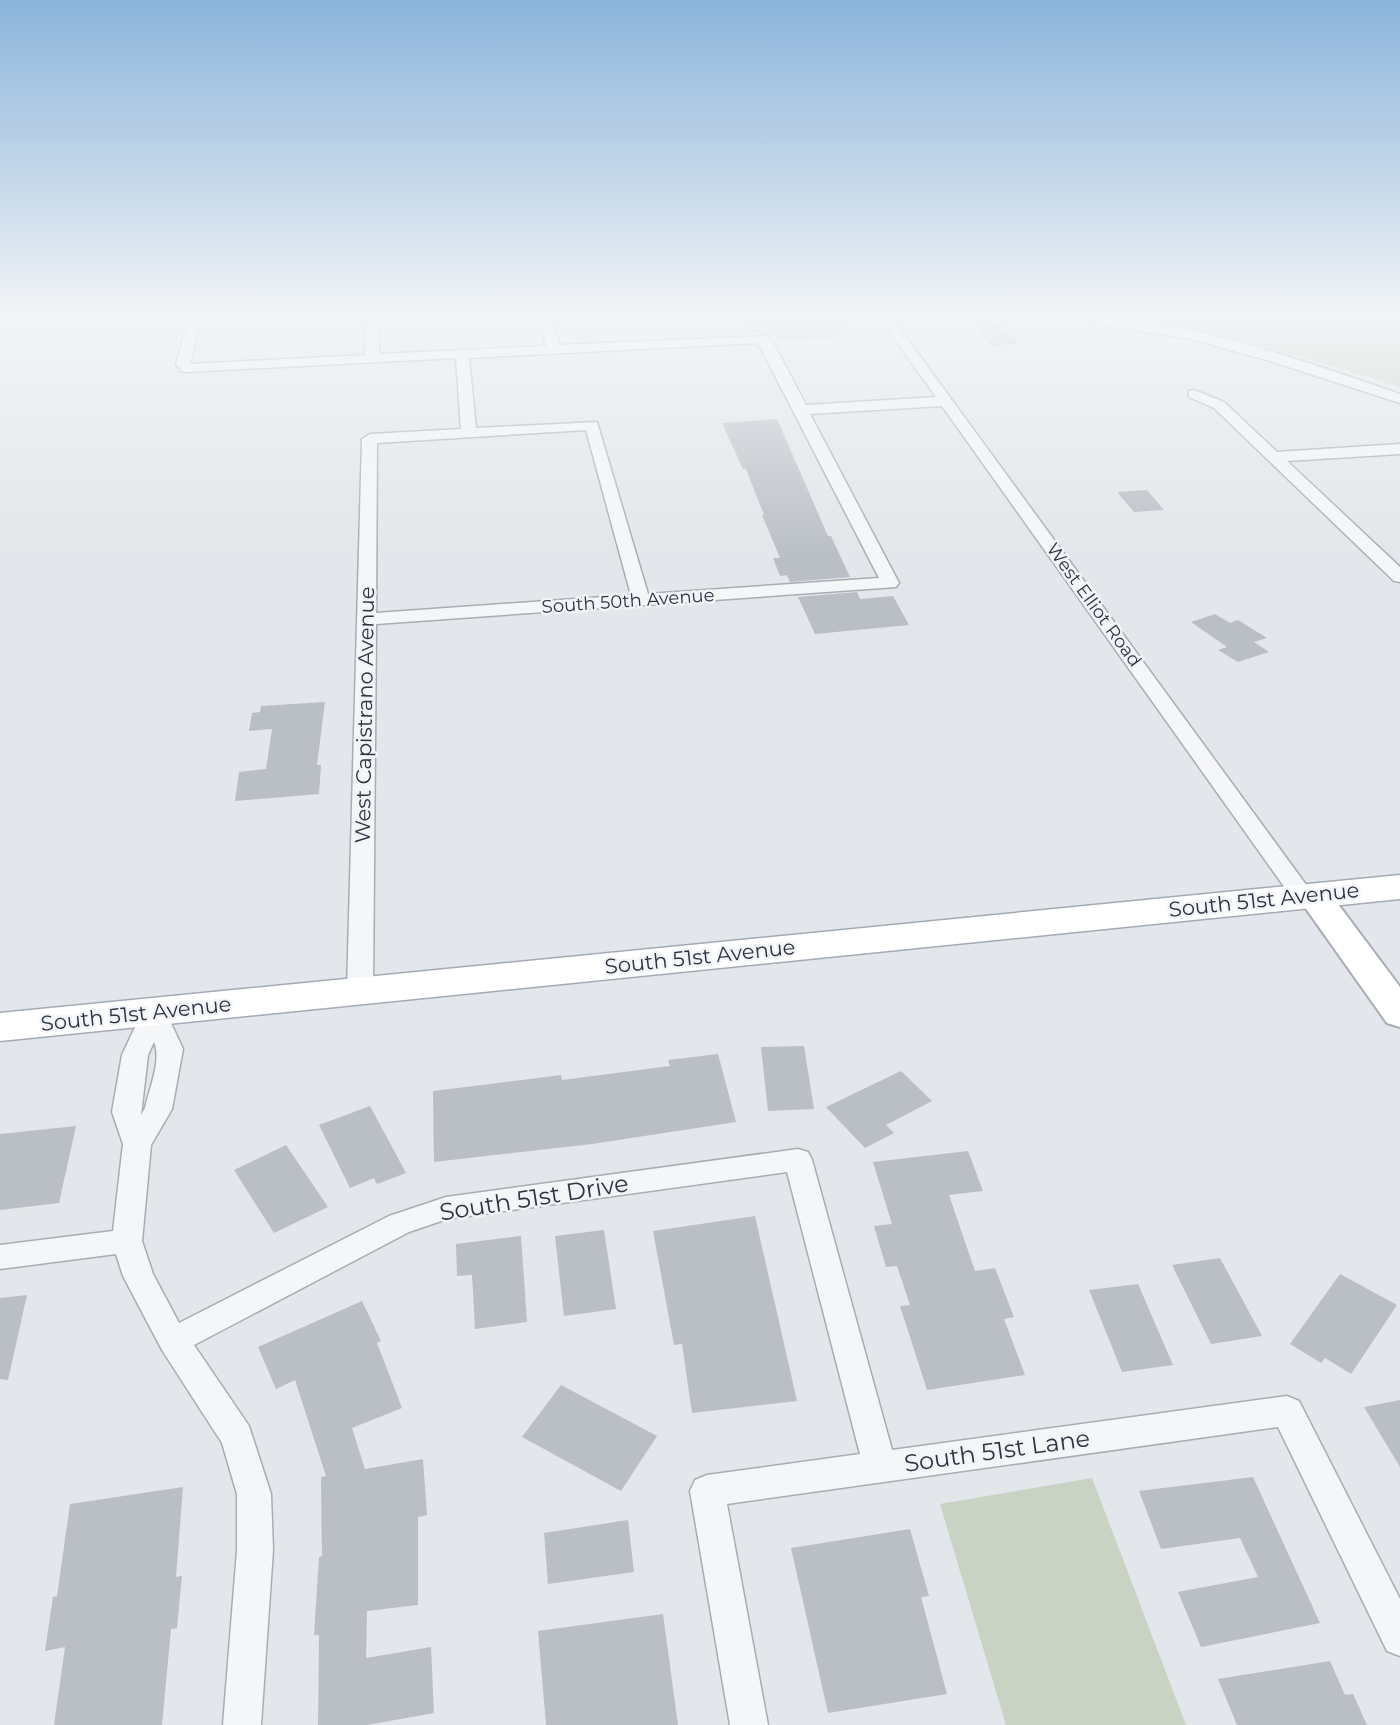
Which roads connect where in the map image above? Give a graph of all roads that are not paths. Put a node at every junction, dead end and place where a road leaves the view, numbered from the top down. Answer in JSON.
{"nodes":[{"id":1,"x":466,"y":394,"type":"edge"},
{"id":2,"x":792,"y":394,"type":"edge"},
{"id":3,"x":941,"y":394,"type":"edge"},
{"id":4,"x":1195,"y":394,"type":"edge"},
{"id":5,"x":946,"y":401,"type":"junction"},
{"id":6,"x":801,"y":410,"type":"junction"},
{"id":7,"x":469,"y":433,"type":"junction"},
{"id":8,"x":1400,"y":449,"type":"edge"},
{"id":9,"x":1273,"y":457,"type":"junction"},
{"id":10,"x":1400,"y":577,"type":"edge"},
{"id":11,"x":641,"y":600,"type":"junction"},
{"id":12,"x":367,"y":619,"type":"junction"},
{"id":13,"x":1400,"y":887,"type":"edge"},
{"id":14,"x":1309,"y":896,"type":"junction"},
{"id":15,"x":360,"y":991,"type":"junction"},
{"id":16,"x":154,"y":1012,"type":"junction"},
{"id":17,"x":1400,"y":1014,"type":"edge"},
{"id":18,"x":0,"y":1027,"type":"edge"},
{"id":19,"x":127,"y":1241,"type":"junction"},
{"id":20,"x":0,"y":1257,"type":"edge"},
{"id":21,"x":173,"y":1341,"type":"junction"},
{"id":22,"x":880,"y":1467,"type":"junction"},
{"id":23,"x":1400,"y":1638,"type":"edge"},
{"id":24,"x":242,"y":1725,"type":"edge"},
{"id":25,"x":749,"y":1725,"type":"edge"}],
"edges":[{"from":1,"to":7,"type":"street"},
{"from":2,"to":6,"type":"street"},
{"from":3,"to":5,"type":"street","name":"West Elliot Road"},
{"from":4,"to":9,"type":"street"},
{"from":5,"to":6,"type":"street"},
{"from":5,"to":14,"type":"street","name":"West Elliot Road"},
{"from":6,"to":11,"type":"street","name":"South 50th Avenue"},
{"from":7,"to":11,"type":"street"},
{"from":7,"to":12,"type":"street","name":"West Capistrano Avenue"},
{"from":8,"to":9,"type":"street"},
{"from":9,"to":10,"type":"street"},
{"from":11,"to":12,"type":"street","name":"South 50th Avenue"},
{"from":12,"to":15,"type":"street","name":"West Capistrano Avenue"},
{"from":13,"to":14,"type":"main road","name":"South 51st Avenue"},
{"from":14,"to":15,"type":"main road","name":"South 51st Avenue"},
{"from":14,"to":17,"type":"main road","name":"West Elliot Road"},
{"from":15,"to":16,"type":"main road","name":"South 51st Avenue"},
{"from":16,"to":18,"type":"main road","name":"South 51st Avenue"},
{"from":16,"to":19,"type":"street"},
{"from":19,"to":20,"type":"street"},
{"from":19,"to":21,"type":"street"},
{"from":21,"to":22,"type":"street","name":"South 51st Drive"},
{"from":21,"to":24,"type":"street"},
{"from":22,"to":23,"type":"street","name":"South 51st Lane"},
{"from":22,"to":25,"type":"street","name":"South 51st Lane"}]}
